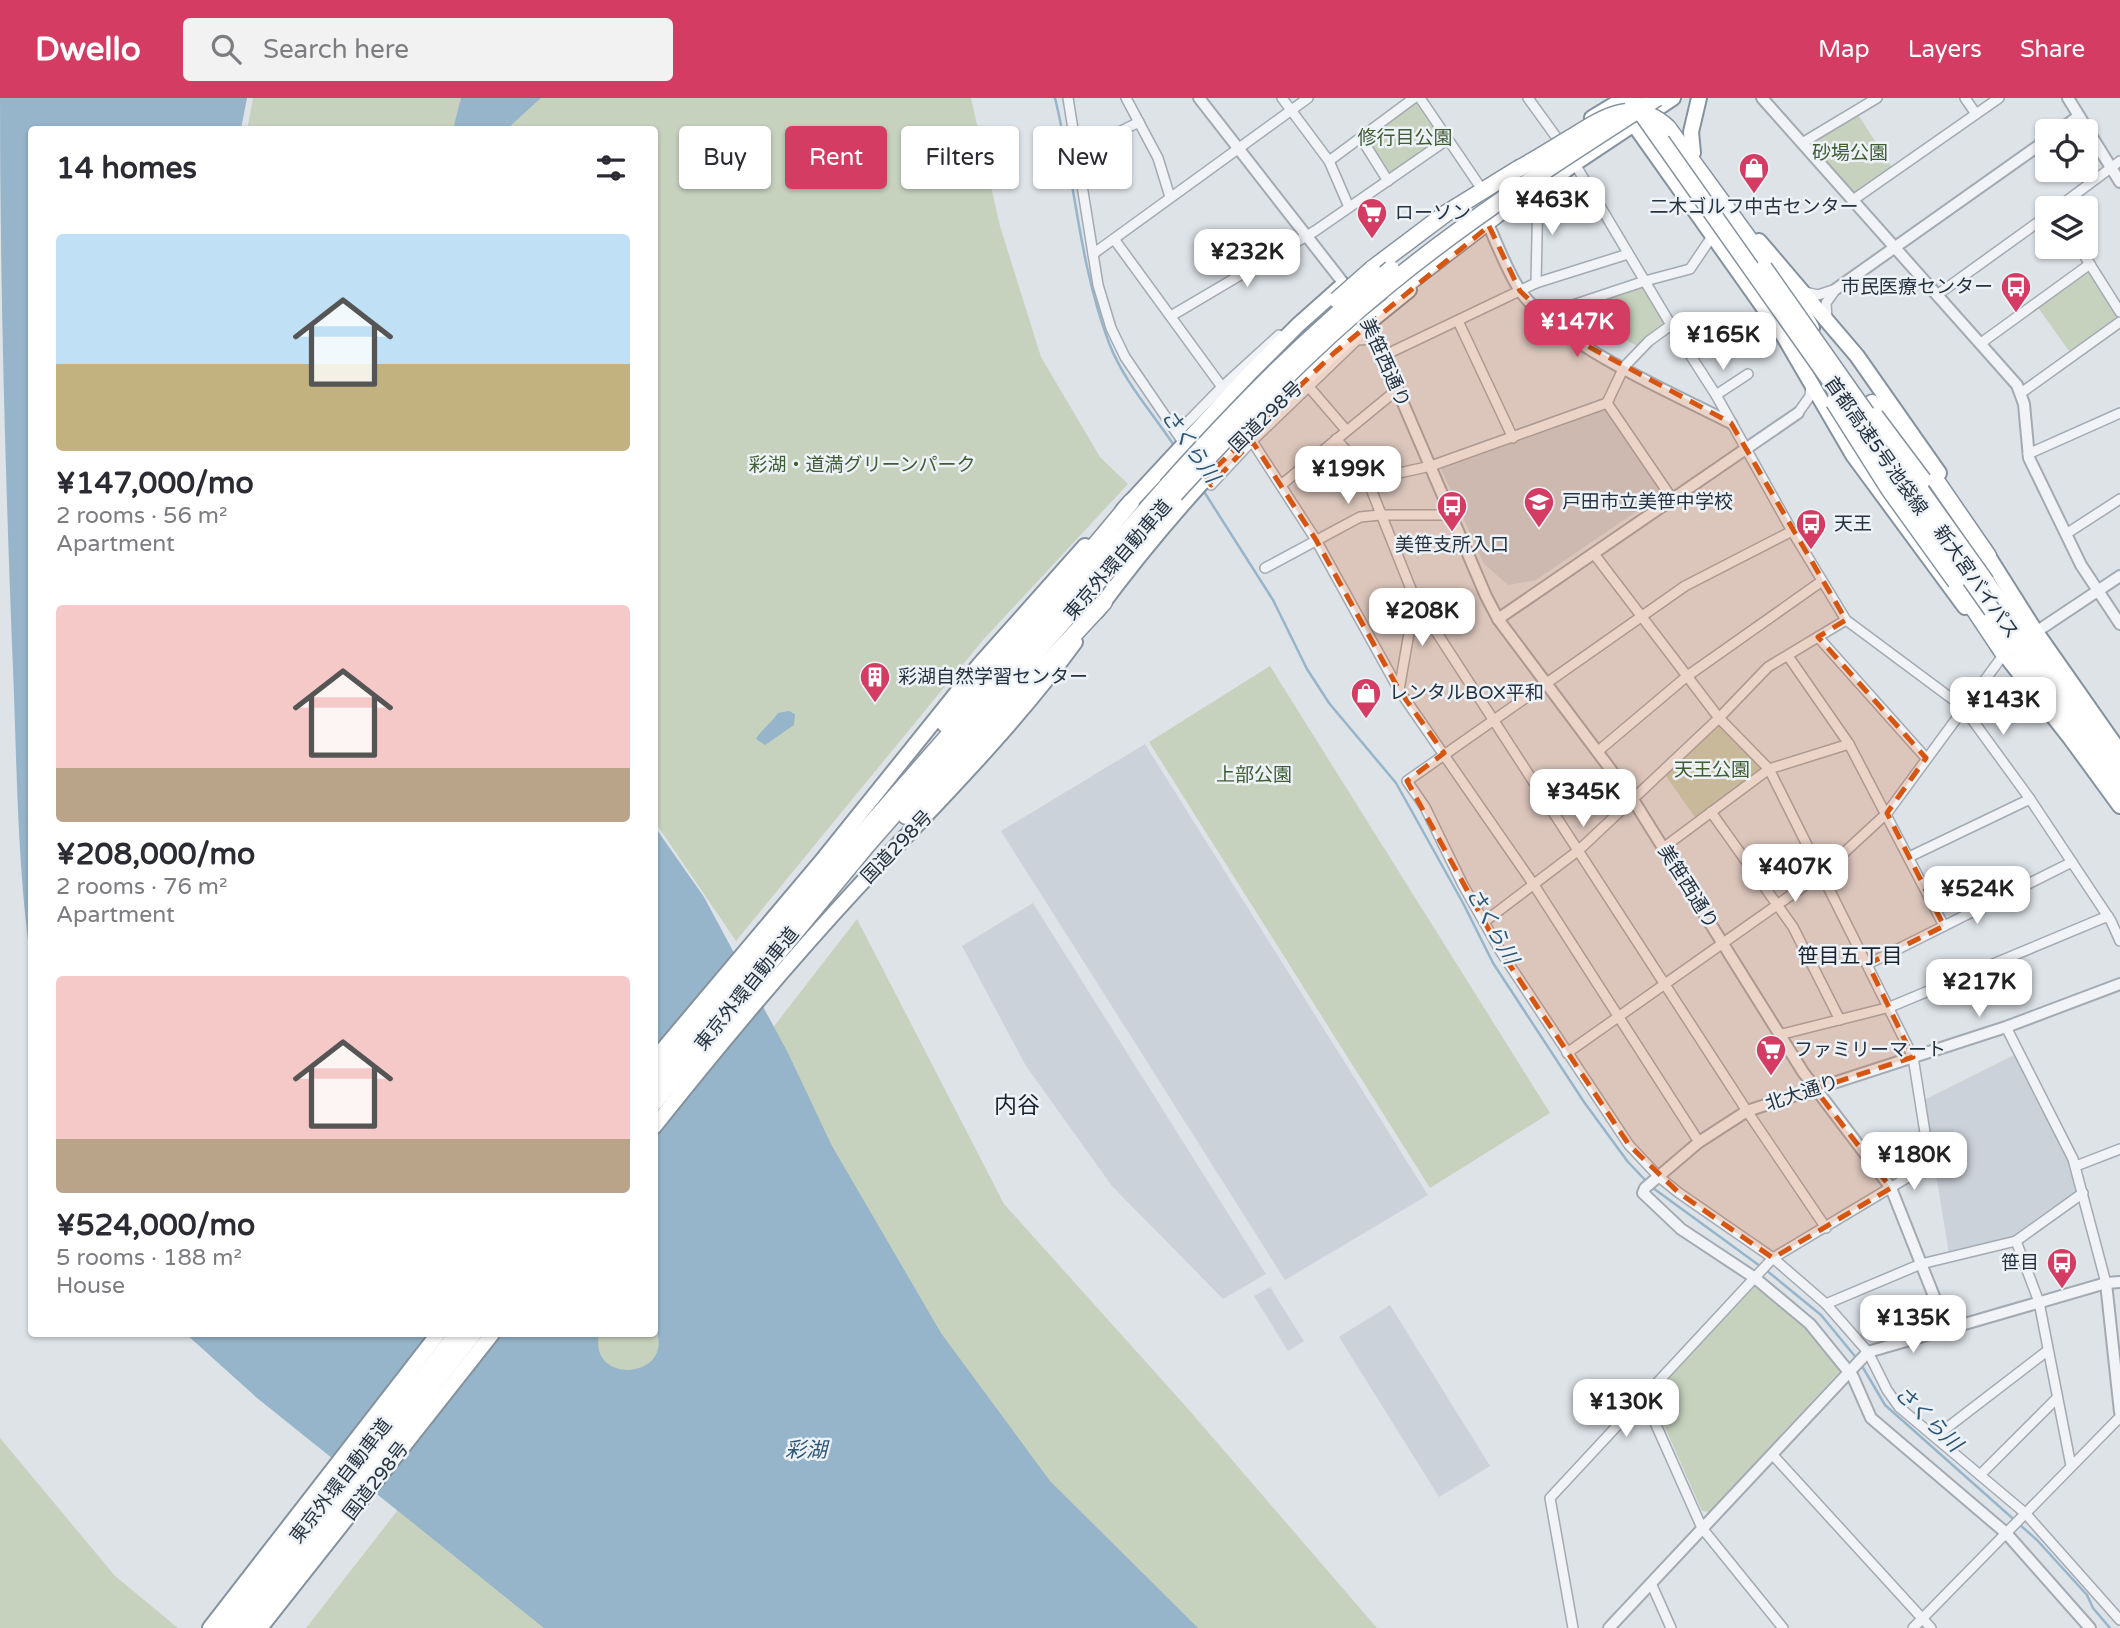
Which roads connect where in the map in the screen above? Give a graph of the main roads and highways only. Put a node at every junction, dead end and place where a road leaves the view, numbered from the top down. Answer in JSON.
{"nodes":[{"id":1,"x":1699,"y":98,"type":"edge"},
{"id":2,"x":1641,"y":101,"type":"edge"},
{"id":3,"x":1615,"y":131,"type":"junction"},
{"id":4,"x":1662,"y":137,"type":"junction"},
{"id":5,"x":1693,"y":153,"type":"junction"},
{"id":6,"x":1766,"y":251,"type":"junction"},
{"id":7,"x":1798,"y":295,"type":"junction"},
{"id":8,"x":1783,"y":335,"type":"junction"},
{"id":9,"x":1839,"y":377,"type":"junction"},
{"id":10,"x":1815,"y":380,"type":"junction"},
{"id":11,"x":1231,"y":414,"type":"junction"},
{"id":12,"x":1865,"y":426,"type":"junction"},
{"id":13,"x":1903,"y":441,"type":"junction"},
{"id":14,"x":1222,"y":442,"type":"junction"},
{"id":15,"x":1131,"y":502,"type":"junction"},
{"id":16,"x":1988,"y":556,"type":"junction"},
{"id":17,"x":1979,"y":578,"type":"junction"},
{"id":18,"x":1104,"y":602,"type":"junction"},
{"id":19,"x":2004,"y":654,"type":"junction"},
{"id":20,"x":2068,"y":720,"type":"junction"},
{"id":21,"x":2112,"y":751,"type":"edge"},
{"id":22,"x":2120,"y":773,"type":"edge"},
{"id":23,"x":2120,"y":781,"type":"edge"},
{"id":24,"x":2120,"y":788,"type":"edge"},
{"id":25,"x":2120,"y":794,"type":"edge"},
{"id":26,"x":2120,"y":806,"type":"edge"},
{"id":27,"x":859,"y":837,"type":"junction"},
{"id":28,"x":773,"y":957,"type":"junction"},
{"id":29,"x":658,"y":1055,"type":"edge"},
{"id":30,"x":658,"y":1077,"type":"edge"},
{"id":31,"x":658,"y":1098,"type":"edge"},
{"id":32,"x":658,"y":1122,"type":"edge"},
{"id":33,"x":436,"y":1337,"type":"edge"},
{"id":34,"x":455,"y":1337,"type":"edge"},
{"id":35,"x":471,"y":1337,"type":"edge"},
{"id":36,"x":490,"y":1337,"type":"edge"},
{"id":37,"x":210,"y":1628,"type":"edge"},
{"id":38,"x":226,"y":1628,"type":"edge"},
{"id":39,"x":243,"y":1628,"type":"edge"},
{"id":40,"x":260,"y":1628,"type":"edge"}],
"edges":[{"from":1,"to":5,"type":"highway"},
{"from":2,"to":3,"type":"highway","bridge":true},
{"from":2,"to":4,"type":"highway","bridge":true},
{"from":2,"to":4,"type":"highway"},
{"from":2,"to":5,"type":"highway"},
{"from":2,"to":8,"type":"highway"},
{"from":2,"to":11,"type":"highway","name":"東京外環自動車道","bridge":true},
{"from":2,"to":11,"type":"highway","bridge":true},
{"from":2,"to":14,"type":"highway","name":"東京外環自動車道","bridge":true},
{"from":2,"to":15,"type":"highway","name":"国道298号"},
{"from":2,"to":18,"type":"highway","name":"国道298号"},
{"from":2,"to":20,"type":"highway","name":"首都高速5号池袋線","bridge":true},
{"from":2,"to":21,"type":"highway","name":"首都高速5号池袋線","bridge":true},
{"from":3,"to":4,"type":"highway"},
{"from":3,"to":14,"type":"highway","bridge":true},
{"from":4,"to":7,"type":"highway","bridge":true},
{"from":4,"to":9,"type":"highway","name":"新大宮バイパス"},
{"from":4,"to":10,"type":"highway","bridge":true},
{"from":4,"to":12,"type":"highway","name":"新大宮バイパス"},
{"from":5,"to":6,"type":"highway"},
{"from":6,"to":7,"type":"highway"},
{"from":6,"to":9,"type":"highway"},
{"from":7,"to":13,"type":"highway","bridge":true},
{"from":7,"to":16,"type":"highway"},
{"from":7,"to":21,"type":"highway","bridge":true},
{"from":8,"to":10,"type":"highway"},
{"from":8,"to":12,"type":"highway"},
{"from":9,"to":17,"type":"highway","name":"新大宮バイパス"},
{"from":10,"to":19,"type":"highway","bridge":true},
{"from":10,"to":19,"type":"highway"},
{"from":10,"to":20,"type":"highway","bridge":true},
{"from":11,"to":27,"type":"highway","name":"東京外環自動車道","bridge":true},
{"from":12,"to":24,"type":"highway","name":"新大宮バイパス"},
{"from":13,"to":16,"type":"highway"},
{"from":13,"to":17,"type":"highway"},
{"from":14,"to":28,"type":"highway","name":"東京外環自動車道","bridge":true},
{"from":15,"to":27,"type":"highway"},
{"from":15,"to":29,"type":"highway","name":"国道298号"},
{"from":16,"to":21,"type":"highway"},
{"from":17,"to":23,"type":"highway","name":"新大宮バイパス"},
{"from":18,"to":28,"type":"highway"},
{"from":18,"to":32,"type":"highway","name":"国道298号"},
{"from":19,"to":26,"type":"highway"},
{"from":20,"to":25,"type":"highway","name":"首都高速5号池袋線"},
{"from":21,"to":22,"type":"highway","name":"首都高速5号池袋線"},
{"from":27,"to":30,"type":"highway","name":"東京外環自動車道"},
{"from":28,"to":31,"type":"highway","name":"東京外環自動車道"},
{"from":33,"to":37,"type":"highway"},
{"from":34,"to":38,"type":"highway","name":"東京外環自動車道"},
{"from":35,"to":39,"type":"highway","name":"東京外環自動車道"},
{"from":36,"to":40,"type":"highway","name":"国道298号"}]}
